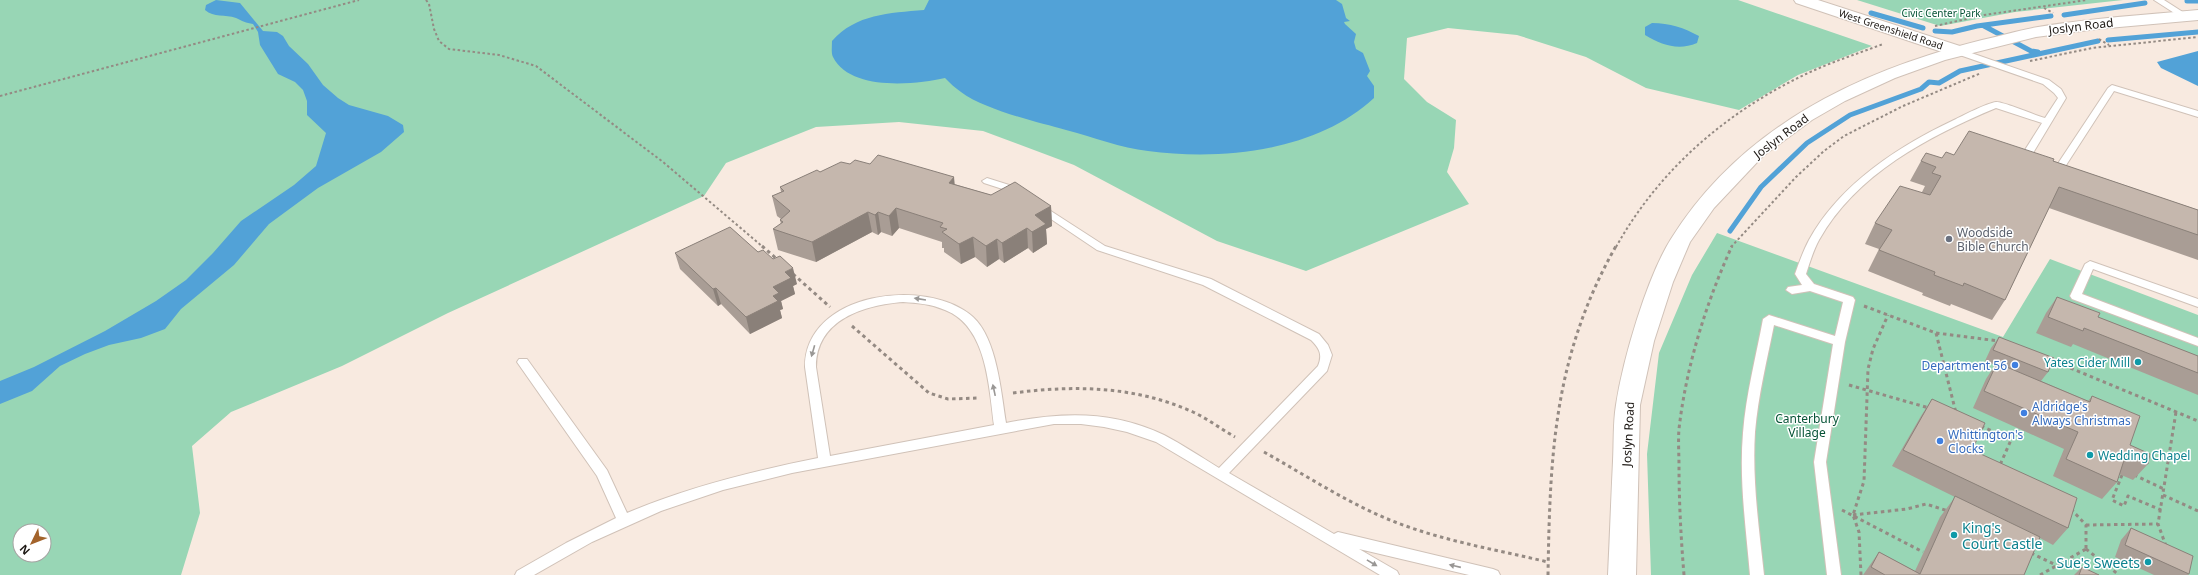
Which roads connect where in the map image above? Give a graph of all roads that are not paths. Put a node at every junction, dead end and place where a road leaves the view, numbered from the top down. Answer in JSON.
{"nodes":[{"id":1,"x":1802,"y":0,"type":"edge"},
{"id":2,"x":2158,"y":0,"type":"edge"},
{"id":3,"x":2192,"y":16,"type":"edge"},
{"id":4,"x":1957,"y":51,"type":"junction"},
{"id":5,"x":2198,"y":114,"type":"edge"},
{"id":6,"x":2047,"y":122,"type":"junction"},
{"id":7,"x":987,"y":181,"type":"dead end"},
{"id":8,"x":1810,"y":287,"type":"junction"},
{"id":9,"x":1792,"y":290,"type":"dead end"},
{"id":10,"x":2198,"y":303,"type":"edge"},
{"id":11,"x":1839,"y":342,"type":"junction"},
{"id":12,"x":2198,"y":342,"type":"edge"},
{"id":13,"x":523,"y":362,"type":"dead end"},
{"id":14,"x":1002,"y":428,"type":"junction"},
{"id":15,"x":825,"y":463,"type":"junction"},
{"id":16,"x":1221,"y":474,"type":"junction"},
{"id":17,"x":624,"y":521,"type":"junction"},
{"id":18,"x":1328,"y":536,"type":"junction"},
{"id":19,"x":522,"y":575,"type":"edge"},
{"id":20,"x":1392,"y":575,"type":"edge"},
{"id":21,"x":1493,"y":575,"type":"edge"},
{"id":22,"x":1622,"y":575,"type":"edge"},
{"id":23,"x":1756,"y":575,"type":"edge"},
{"id":24,"x":1834,"y":575,"type":"edge"}],
"edges":[{"from":1,"to":4,"type":"street","name":"West Greenshield Road"},
{"from":2,"to":3,"type":"lane"},
{"from":3,"to":4,"type":"street","name":"Joslyn Road"},
{"from":4,"to":6,"type":"lane"},
{"from":4,"to":22,"type":"street","name":"Joslyn Road"},
{"from":5,"to":6,"type":"lane"},
{"from":6,"to":8,"type":"lane"},
{"from":7,"to":16,"type":"lane"},
{"from":8,"to":9,"type":"lane"},
{"from":8,"to":11,"type":"lane"},
{"from":10,"to":12,"type":"lane"},
{"from":11,"to":23,"type":"lane"},
{"from":11,"to":24,"type":"lane"},
{"from":13,"to":17,"type":"lane"},
{"from":14,"to":15,"type":"lane"},
{"from":14,"to":15,"type":"lane","one_way":true},
{"from":14,"to":16,"type":"lane"},
{"from":15,"to":17,"type":"lane"},
{"from":16,"to":18,"type":"lane"},
{"from":17,"to":19,"type":"lane"},
{"from":18,"to":20,"type":"lane","one_way":true},
{"from":21,"to":18,"type":"lane","one_way":true}]}
